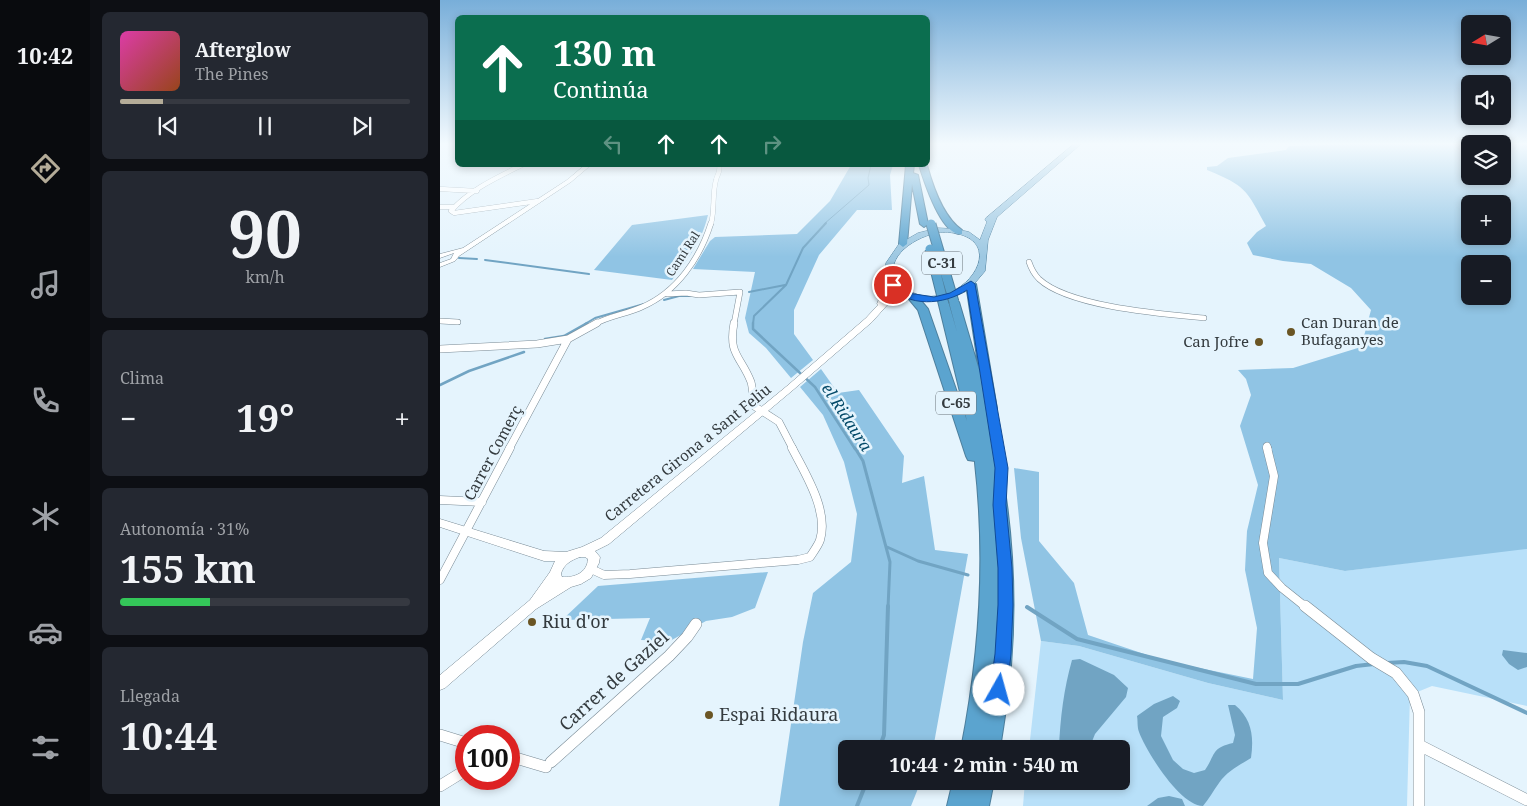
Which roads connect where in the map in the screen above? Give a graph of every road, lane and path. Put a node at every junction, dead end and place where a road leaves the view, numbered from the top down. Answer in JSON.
{"nodes":[{"id":1,"x":490,"y":182,"type":"edge"},
{"id":2,"x":567,"y":182,"type":"edge"},
{"id":3,"x":715,"y":182,"type":"edge"},
{"id":4,"x":909,"y":182,"type":"edge"},
{"id":5,"x":914,"y":182,"type":"edge"},
{"id":6,"x":921,"y":182,"type":"edge"},
{"id":7,"x":928,"y":182,"type":"edge"},
{"id":8,"x":1034,"y":182,"type":"edge"},
{"id":9,"x":440,"y":189,"type":"edge"},
{"id":10,"x":477,"y":191,"type":"junction"},
{"id":11,"x":538,"y":201,"type":"junction"},
{"id":12,"x":440,"y":207,"type":"edge"},
{"id":13,"x":454,"y":207,"type":"junction"},
{"id":14,"x":994,"y":216,"type":"junction"},
{"id":15,"x":927,"y":224,"type":"junction"},
{"id":16,"x":962,"y":232,"type":"junction"},
{"id":17,"x":903,"y":244,"type":"junction"},
{"id":18,"x":983,"y":249,"type":"junction"},
{"id":19,"x":452,"y":254,"type":"junction"},
{"id":20,"x":440,"y":256,"type":"edge"},
{"id":21,"x":1029,"y":262,"type":"dead end"},
{"id":22,"x":441,"y":265,"type":"edge"},
{"id":23,"x":890,"y":278,"type":"junction"},
{"id":24,"x":971,"y":284,"type":"junction"},
{"id":25,"x":667,"y":294,"type":"junction"},
{"id":26,"x":909,"y":296,"type":"junction"},
{"id":27,"x":878,"y":310,"type":"junction"},
{"id":28,"x":1204,"y":318,"type":"dead end"},
{"id":29,"x":440,"y":321,"type":"edge"},
{"id":30,"x":458,"y":322,"type":"dead end"},
{"id":31,"x":568,"y":339,"type":"junction"},
{"id":32,"x":440,"y":349,"type":"edge"},
{"id":33,"x":762,"y":411,"type":"junction"},
{"id":34,"x":1267,"y":446,"type":"dead end"},
{"id":35,"x":440,"y":500,"type":"edge"},
{"id":36,"x":482,"y":502,"type":"junction"},
{"id":37,"x":994,"y":510,"type":"junction"},
{"id":38,"x":440,"y":523,"type":"edge"},
{"id":39,"x":466,"y":532,"type":"junction"},
{"id":40,"x":605,"y":541,"type":"joint"},
{"id":41,"x":589,"y":554,"type":"junction"},
{"id":42,"x":544,"y":556,"type":"junction"},
{"id":43,"x":567,"y":557,"type":"junction"},
{"id":44,"x":591,"y":570,"type":"junction"},
{"id":45,"x":555,"y":572,"type":"junction"},
{"id":46,"x":440,"y":580,"type":"edge"},
{"id":47,"x":568,"y":583,"type":"junction"},
{"id":48,"x":532,"y":605,"type":"junction"},
{"id":49,"x":696,"y":624,"type":"dead end"},
{"id":50,"x":440,"y":683,"type":"edge"},
{"id":51,"x":440,"y":735,"type":"edge"},
{"id":52,"x":455,"y":740,"type":"edge"},
{"id":53,"x":973,"y":740,"type":"edge"},
{"id":54,"x":991,"y":740,"type":"edge"},
{"id":55,"x":1419,"y":745,"type":"junction"},
{"id":56,"x":520,"y":758,"type":"edge"},
{"id":57,"x":455,"y":777,"type":"edge"},
{"id":58,"x":440,"y":786,"type":"edge"},
{"id":59,"x":962,"y":790,"type":"edge"},
{"id":60,"x":982,"y":790,"type":"edge"},
{"id":61,"x":1527,"y":800,"type":"edge"},
{"id":62,"x":958,"y":806,"type":"edge"},
{"id":63,"x":978,"y":806,"type":"edge"},
{"id":64,"x":1419,"y":806,"type":"edge"}],
"edges":[{"from":1,"to":10,"type":"street"},
{"from":2,"to":11,"type":"street"},
{"from":3,"to":25,"type":"street","name":"Camí Ral"},
{"from":4,"to":17,"type":"highway"},
{"from":5,"to":15,"type":"highway","number":"C-31"},
{"from":6,"to":15,"type":"highway","number":"C-31"},
{"from":7,"to":16,"type":"highway"},
{"from":8,"to":14,"type":"main road"},
{"from":9,"to":10,"type":"street"},
{"from":10,"to":13,"type":"street"},
{"from":11,"to":13,"type":"street"},
{"from":11,"to":19,"type":"street"},
{"from":12,"to":13,"type":"street"},
{"from":14,"to":16,"type":"main road"},
{"from":14,"to":18,"type":"main road"},
{"from":15,"to":37,"type":"highway","number":"C-31","bridge":true},
{"from":16,"to":17,"type":"main road"},
{"from":16,"to":18,"type":"main road"},
{"from":17,"to":23,"type":"main road"},
{"from":18,"to":24,"type":"main road"},
{"from":19,"to":20,"type":"street"},
{"from":19,"to":22,"type":"street"},
{"from":21,"to":28,"type":"street"},
{"from":23,"to":26,"type":"main road","number":"C-65"},
{"from":23,"to":27,"type":"street"},
{"from":24,"to":26,"type":"main road"},
{"from":24,"to":37,"type":"highway","number":"C-65"},
{"from":25,"to":31,"type":"street"},
{"from":25,"to":33,"type":"street"},
{"from":26,"to":27,"type":"street"},
{"from":26,"to":37,"type":"highway","number":"C-65"},
{"from":27,"to":33,"type":"street","name":"Carretera Girona a Sant Feliu"},
{"from":29,"to":30,"type":"street"},
{"from":31,"to":32,"type":"street"},
{"from":31,"to":36,"type":"street","name":"Carrer Comerç"},
{"from":33,"to":40,"type":"street","name":"Carretera Girona a Sant Feliu"},
{"from":33,"to":44,"type":"street"},
{"from":34,"to":55,"type":"street"},
{"from":35,"to":36,"type":"street"},
{"from":36,"to":39,"type":"street","name":"Carrer Comerç"},
{"from":37,"to":53,"type":"highway","number":"C-65"},
{"from":37,"to":54,"type":"highway","number":"C-65"},
{"from":38,"to":39,"type":"street"},
{"from":39,"to":42,"type":"street"},
{"from":39,"to":46,"type":"street","name":"Carrer Comerç"},
{"from":40,"to":41,"type":"street","name":"Carretera Girona a Sant Feliu"},
{"from":41,"to":43,"type":"street"},
{"from":41,"to":44,"type":"street"},
{"from":42,"to":43,"type":"street"},
{"from":42,"to":45,"type":"street"},
{"from":43,"to":45,"type":"street"},
{"from":44,"to":47,"type":"street"},
{"from":45,"to":47,"type":"street"},
{"from":45,"to":48,"type":"street"},
{"from":47,"to":48,"type":"street"},
{"from":48,"to":50,"type":"street"},
{"from":49,"to":56,"type":"street","name":"Carrer de Gaziel"},
{"from":51,"to":52,"type":"street"},
{"from":55,"to":61,"type":"street"},
{"from":55,"to":64,"type":"street"},
{"from":57,"to":58,"type":"street"},
{"from":59,"to":62,"type":"highway"},
{"from":60,"to":63,"type":"highway"}]}
